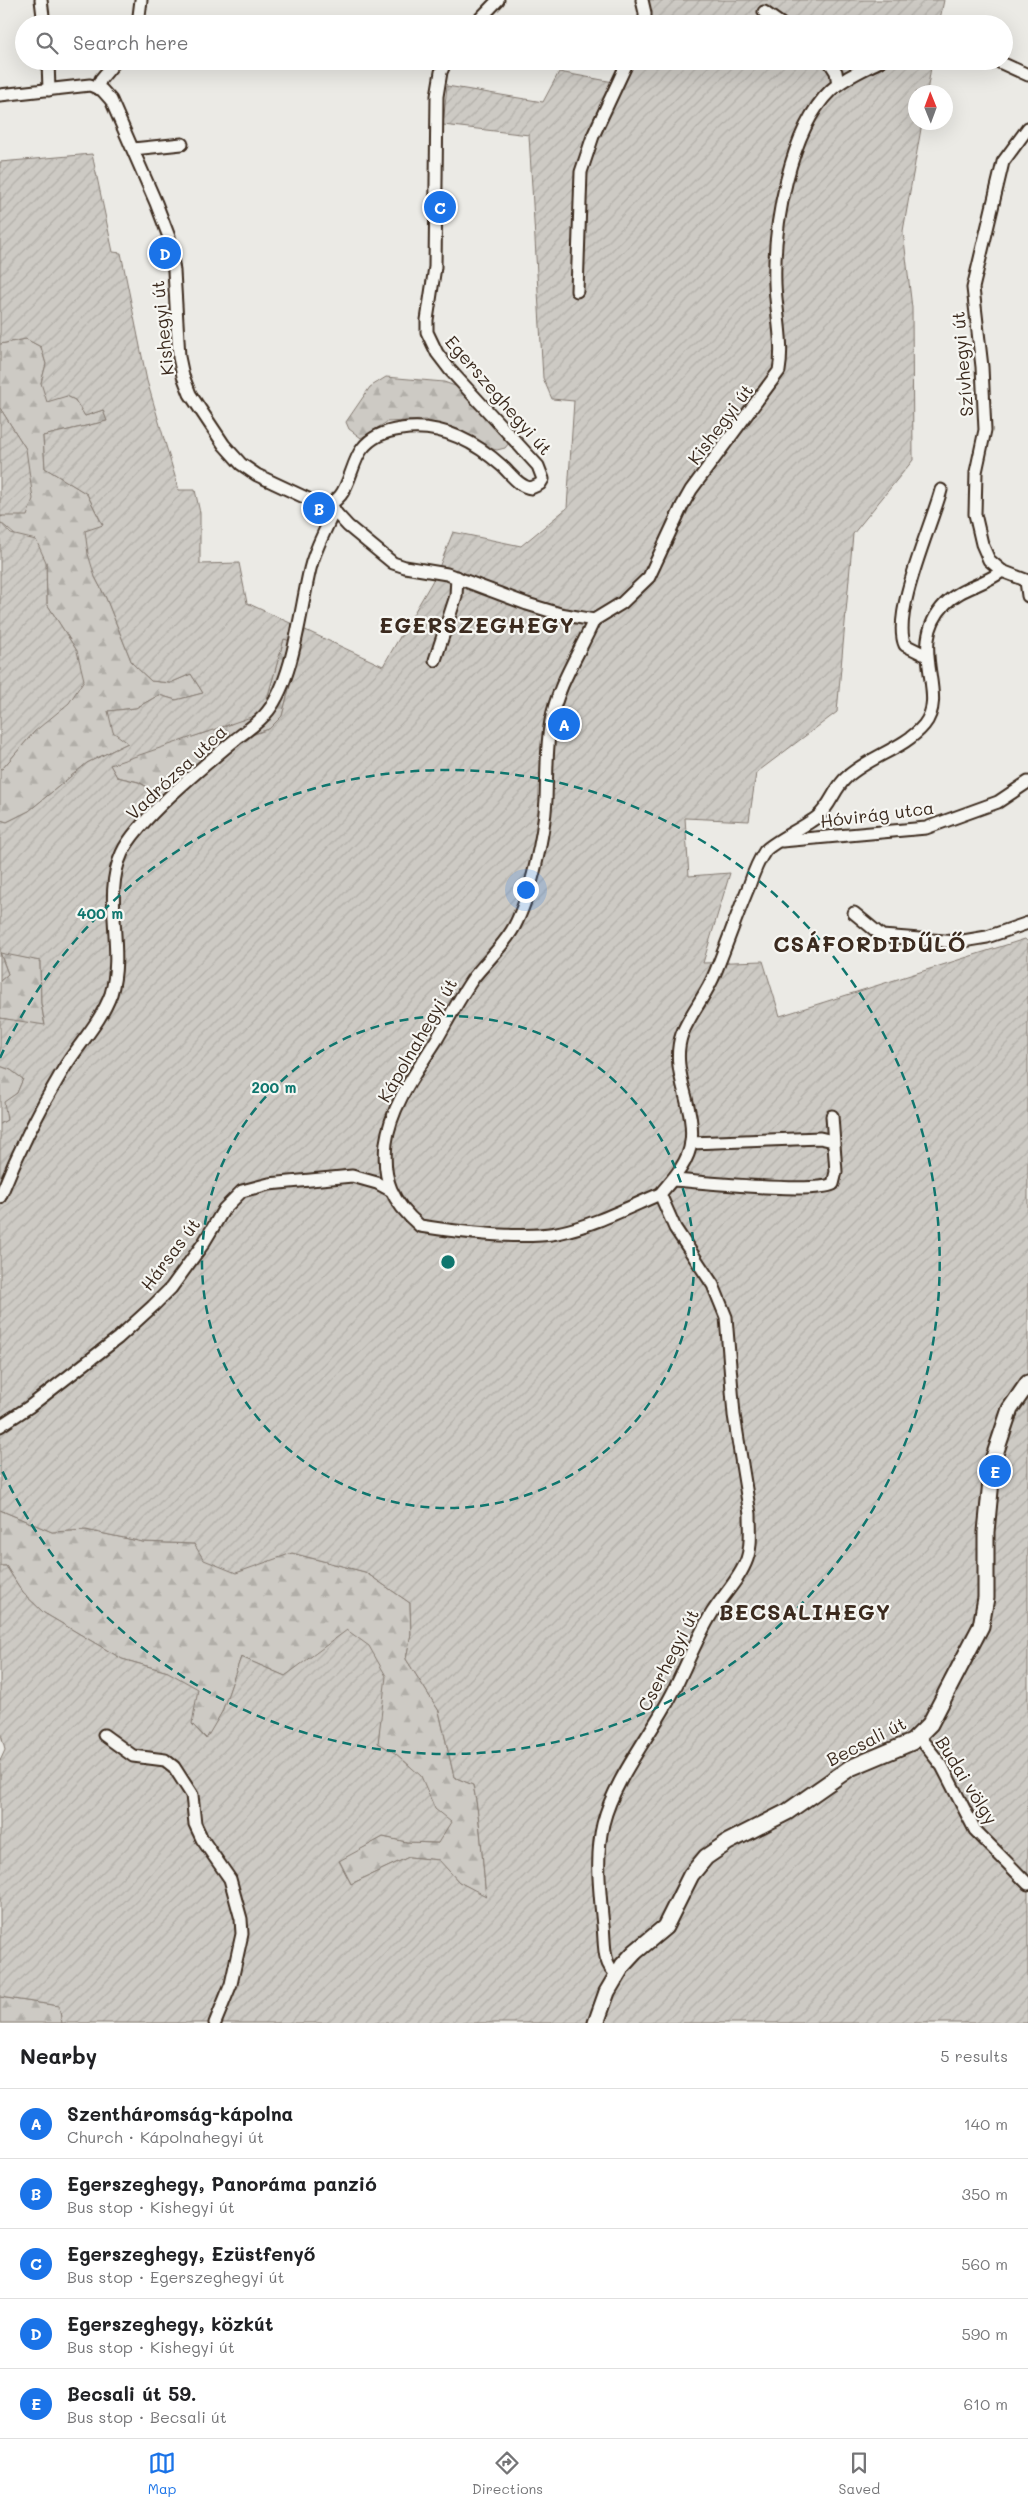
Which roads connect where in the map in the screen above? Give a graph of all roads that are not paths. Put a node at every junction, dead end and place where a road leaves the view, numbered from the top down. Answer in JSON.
{"nodes":[{"id":1,"x":41,"y":0,"type":"edge"},
{"id":2,"x":141,"y":0,"type":"edge"},
{"id":3,"x":498,"y":0,"type":"edge"},
{"id":4,"x":642,"y":0,"type":"edge"},
{"id":5,"x":764,"y":12,"type":"dead end"},
{"id":6,"x":43,"y":15,"type":"edge"},
{"id":7,"x":139,"y":15,"type":"edge"},
{"id":8,"x":484,"y":15,"type":"edge"},
{"id":9,"x":645,"y":15,"type":"edge"},
{"id":10,"x":768,"y":15,"type":"edge"},
{"id":11,"x":1013,"y":69,"type":"edge"},
{"id":12,"x":48,"y":70,"type":"edge"},
{"id":13,"x":108,"y":70,"type":"edge"},
{"id":14,"x":442,"y":70,"type":"edge"},
{"id":15,"x":624,"y":70,"type":"edge"},
{"id":16,"x":835,"y":70,"type":"edge"},
{"id":17,"x":864,"y":70,"type":"edge"},
{"id":18,"x":1028,"y":76,"type":"edge"},
{"id":19,"x":838,"y":84,"type":"junction"},
{"id":20,"x":97,"y":88,"type":"junction"},
{"id":21,"x":48,"y":90,"type":"junction"},
{"id":22,"x":0,"y":94,"type":"edge"},
{"id":23,"x":1028,"y":128,"type":"edge"},
{"id":24,"x":182,"y":144,"type":"dead end"},
{"id":25,"x":133,"y":149,"type":"junction"},
{"id":26,"x":577,"y":291,"type":"dead end"},
{"id":27,"x":941,"y":490,"type":"dead end"},
{"id":28,"x":333,"y":508,"type":"junction"},
{"id":29,"x":1002,"y":571,"type":"junction"},
{"id":30,"x":457,"y":578,"type":"junction"},
{"id":31,"x":1027,"y":581,"type":"edge"},
{"id":32,"x":1028,"y":596,"type":"edge"},
{"id":33,"x":594,"y":620,"type":"junction"},
{"id":34,"x":927,"y":656,"type":"junction"},
{"id":35,"x":435,"y":660,"type":"dead end"},
{"id":36,"x":1028,"y":782,"type":"edge"},
{"id":37,"x":781,"y":841,"type":"junction"},
{"id":38,"x":854,"y":914,"type":"dead end"},
{"id":39,"x":1028,"y":923,"type":"edge"},
{"id":40,"x":832,"y":1116,"type":"dead end"},
{"id":41,"x":833,"y":1141,"type":"junction"},
{"id":42,"x":691,"y":1143,"type":"junction"},
{"id":43,"x":673,"y":1180,"type":"junction"},
{"id":44,"x":390,"y":1190,"type":"junction"},
{"id":45,"x":660,"y":1194,"type":"junction"},
{"id":46,"x":0,"y":1197,"type":"edge"},
{"id":47,"x":1028,"y":1383,"type":"edge"},
{"id":48,"x":0,"y":1426,"type":"edge"},
{"id":49,"x":104,"y":1735,"type":"dead end"},
{"id":50,"x":919,"y":1737,"type":"junction"},
{"id":51,"x":1028,"y":1884,"type":"edge"},
{"id":52,"x":618,"y":1974,"type":"junction"},
{"id":53,"x":215,"y":2023,"type":"edge"},
{"id":54,"x":596,"y":2023,"type":"edge"}],
"edges":[{"from":1,"to":6,"type":"street"},
{"from":2,"to":7,"type":"street"},
{"from":3,"to":8,"type":"street"},
{"from":4,"to":9,"type":"street"},
{"from":5,"to":10,"type":"street"},
{"from":11,"to":18,"type":"street"},
{"from":12,"to":21,"type":"street"},
{"from":13,"to":20,"type":"street"},
{"from":14,"to":28,"type":"street","name":"Egerszeghegyi út"},
{"from":15,"to":26,"type":"street"},
{"from":16,"to":19,"type":"street"},
{"from":17,"to":19,"type":"street","name":"Kishegyi út"},
{"from":19,"to":33,"type":"street","name":"Kishegyi út"},
{"from":20,"to":21,"type":"street"},
{"from":20,"to":25,"type":"street","name":"Kishegyi út"},
{"from":21,"to":22,"type":"street"},
{"from":23,"to":29,"type":"street","name":"Szívhegyi út"},
{"from":24,"to":25,"type":"street"},
{"from":25,"to":28,"type":"street","name":"Kishegyi út"},
{"from":27,"to":34,"type":"street"},
{"from":28,"to":30,"type":"street"},
{"from":28,"to":46,"type":"street","name":"Vadrózsa utca"},
{"from":29,"to":31,"type":"street","name":"Szívhegyi út"},
{"from":29,"to":34,"type":"street"},
{"from":30,"to":33,"type":"street"},
{"from":30,"to":35,"type":"street"},
{"from":31,"to":32,"type":"street"},
{"from":33,"to":44,"type":"street","name":"Kápolnahegyi út"},
{"from":34,"to":37,"type":"street"},
{"from":36,"to":37,"type":"street","name":"Hóvirág utca"},
{"from":37,"to":42,"type":"street"},
{"from":38,"to":39,"type":"street"},
{"from":40,"to":41,"type":"street"},
{"from":41,"to":42,"type":"street"},
{"from":41,"to":43,"type":"street"},
{"from":42,"to":43,"type":"street","name":"Kápolnahegyi út"},
{"from":43,"to":45,"type":"street","name":"Kápolnahegyi út"},
{"from":44,"to":45,"type":"street","name":"Kápolnahegyi út"},
{"from":44,"to":48,"type":"street","name":"Hársas út"},
{"from":45,"to":52,"type":"street","name":"Cserhegyi út"},
{"from":47,"to":50,"type":"main road","name":"Becsali út"},
{"from":49,"to":53,"type":"street"},
{"from":50,"to":51,"type":"street","name":"Budai völgy"},
{"from":50,"to":52,"type":"main road","name":"Becsali út"},
{"from":52,"to":54,"type":"main road","name":"Becsali út"}]}
